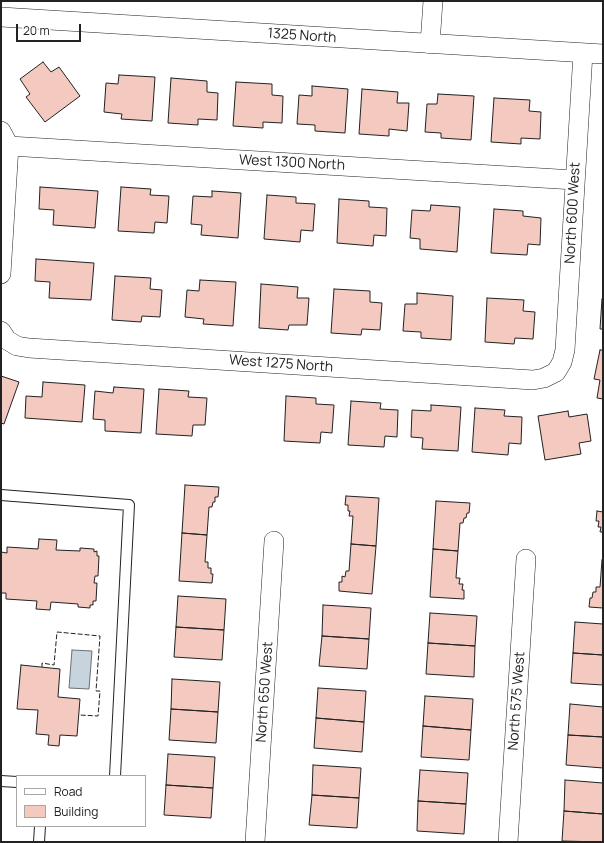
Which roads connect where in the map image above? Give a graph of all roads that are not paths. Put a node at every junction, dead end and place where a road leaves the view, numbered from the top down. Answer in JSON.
{"nodes":[{"id":1,"x":433,"y":1,"type":"edge"},
{"id":2,"x":1,"y":17,"type":"edge"},
{"id":3,"x":430,"y":44,"type":"junction"},
{"id":4,"x":582,"y":53,"type":"junction"},
{"id":5,"x":603,"y":54,"type":"edge"},
{"id":6,"x":5,"y":139,"type":"edge"},
{"id":7,"x":575,"y":180,"type":"junction"},
{"id":8,"x":1,"y":274,"type":"edge"},
{"id":9,"x":4,"y":336,"type":"edge"},
{"id":10,"x":556,"y":372,"type":"joint"},
{"id":11,"x":1,"y":495,"type":"edge"},
{"id":12,"x":274,"y":541,"type":"dead end"},
{"id":13,"x":526,"y":559,"type":"dead end"},
{"id":14,"x":115,"y":775,"type":"edge"},
{"id":15,"x":1,"y":781,"type":"edge"},
{"id":16,"x":16,"y":782,"type":"edge"},
{"id":17,"x":40,"y":827,"type":"edge"},
{"id":18,"x":39,"y":842,"type":"edge"},
{"id":19,"x":255,"y":842,"type":"edge"},
{"id":20,"x":508,"y":842,"type":"edge"}],
"edges":[{"from":1,"to":3,"type":"street"},
{"from":2,"to":3,"type":"street","name":"1325 North"},
{"from":3,"to":4,"type":"street","name":"1325 North"},
{"from":4,"to":5,"type":"street","name":"1325 North"},
{"from":4,"to":7,"type":"street","name":"North 600 West"},
{"from":6,"to":7,"type":"street","name":"West 1300 North"},
{"from":6,"to":8,"type":"street"},
{"from":7,"to":10,"type":"street","name":"North 600 West"},
{"from":9,"to":10,"type":"street","name":"West 1275 North"},
{"from":11,"to":14,"type":"lane"},
{"from":12,"to":19,"type":"street","name":"North 650 West"},
{"from":13,"to":20,"type":"street","name":"North 575 West"},
{"from":15,"to":16,"type":"lane"},
{"from":17,"to":18,"type":"lane"}]}
